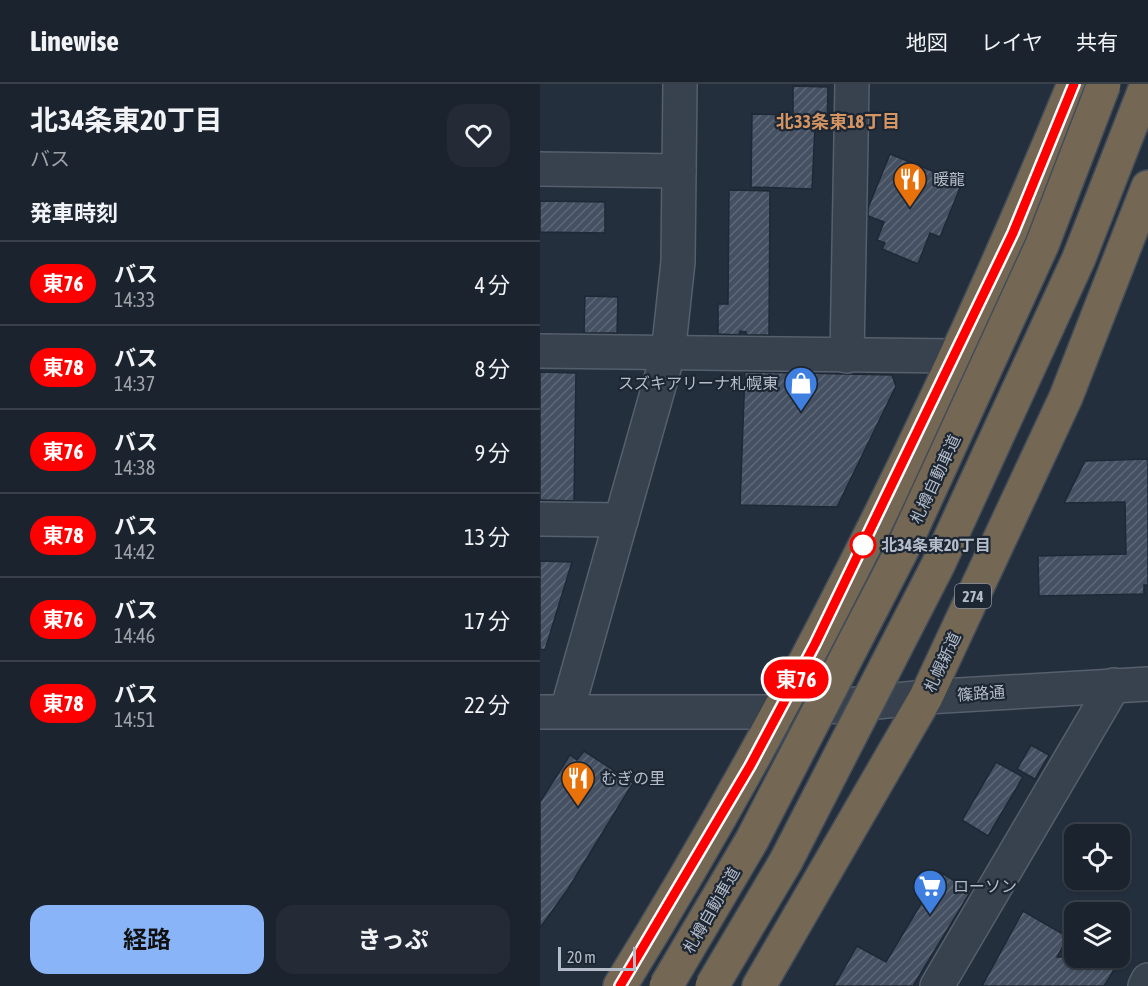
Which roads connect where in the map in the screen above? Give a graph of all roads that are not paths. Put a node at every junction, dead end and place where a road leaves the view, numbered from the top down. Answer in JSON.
{"nodes":[{"id":1,"x":680,"y":84,"type":"edge"},
{"id":2,"x":852,"y":84,"type":"edge"},
{"id":3,"x":1074,"y":84,"type":"edge"},
{"id":4,"x":1104,"y":84,"type":"edge"},
{"id":5,"x":1147,"y":84,"type":"edge"},
{"id":6,"x":540,"y":169,"type":"edge"},
{"id":7,"x":680,"y":171,"type":"junction"},
{"id":8,"x":1148,"y":187,"type":"edge"},
{"id":9,"x":540,"y":351,"type":"edge"},
{"id":10,"x":668,"y":354,"type":"junction"},
{"id":11,"x":955,"y":356,"type":"junction"},
{"id":12,"x":847,"y":357,"type":"junction"},
{"id":13,"x":540,"y":519,"type":"edge"},
{"id":14,"x":621,"y":520,"type":"junction"},
{"id":15,"x":1148,"y":684,"type":"edge"},
{"id":16,"x":1114,"y":685,"type":"junction"},
{"id":17,"x":926,"y":697,"type":"junction"},
{"id":18,"x":778,"y":712,"type":"junction"},
{"id":19,"x":550,"y":717,"type":"edge"},
{"id":20,"x":1148,"y":980,"type":"edge"},
{"id":21,"x":620,"y":986,"type":"edge"},
{"id":22,"x":666,"y":986,"type":"edge"},
{"id":23,"x":712,"y":986,"type":"edge"},
{"id":24,"x":759,"y":986,"type":"edge"},
{"id":25,"x":937,"y":986,"type":"edge"},
{"id":26,"x":1144,"y":986,"type":"edge"}],
"edges":[{"from":1,"to":7,"type":"street"},
{"from":2,"to":12,"type":"street"},
{"from":3,"to":11,"type":"highway"},
{"from":4,"to":22,"type":"highway","name":"札樽自動車道","bridge":true},
{"from":5,"to":23,"type":"highway","bridge":true},
{"from":6,"to":7,"type":"street"},
{"from":7,"to":10,"type":"street"},
{"from":8,"to":17,"type":"highway","name":"札幌新道","number":"274"},
{"from":9,"to":10,"type":"street"},
{"from":10,"to":12,"type":"street"},
{"from":10,"to":14,"type":"street"},
{"from":11,"to":12,"type":"street"},
{"from":11,"to":18,"type":"highway"},
{"from":13,"to":14,"type":"street"},
{"from":14,"to":19,"type":"street"},
{"from":15,"to":16,"type":"street","name":"篠路通"},
{"from":16,"to":17,"type":"street","name":"篠路通"},
{"from":16,"to":25,"type":"street"},
{"from":17,"to":18,"type":"street","name":"篠路通"},
{"from":17,"to":24,"type":"highway","name":"札幌新道","number":"274"},
{"from":18,"to":19,"type":"street","name":"篠路通"},
{"from":18,"to":21,"type":"highway"},
{"from":20,"to":26,"type":"street"}]}
